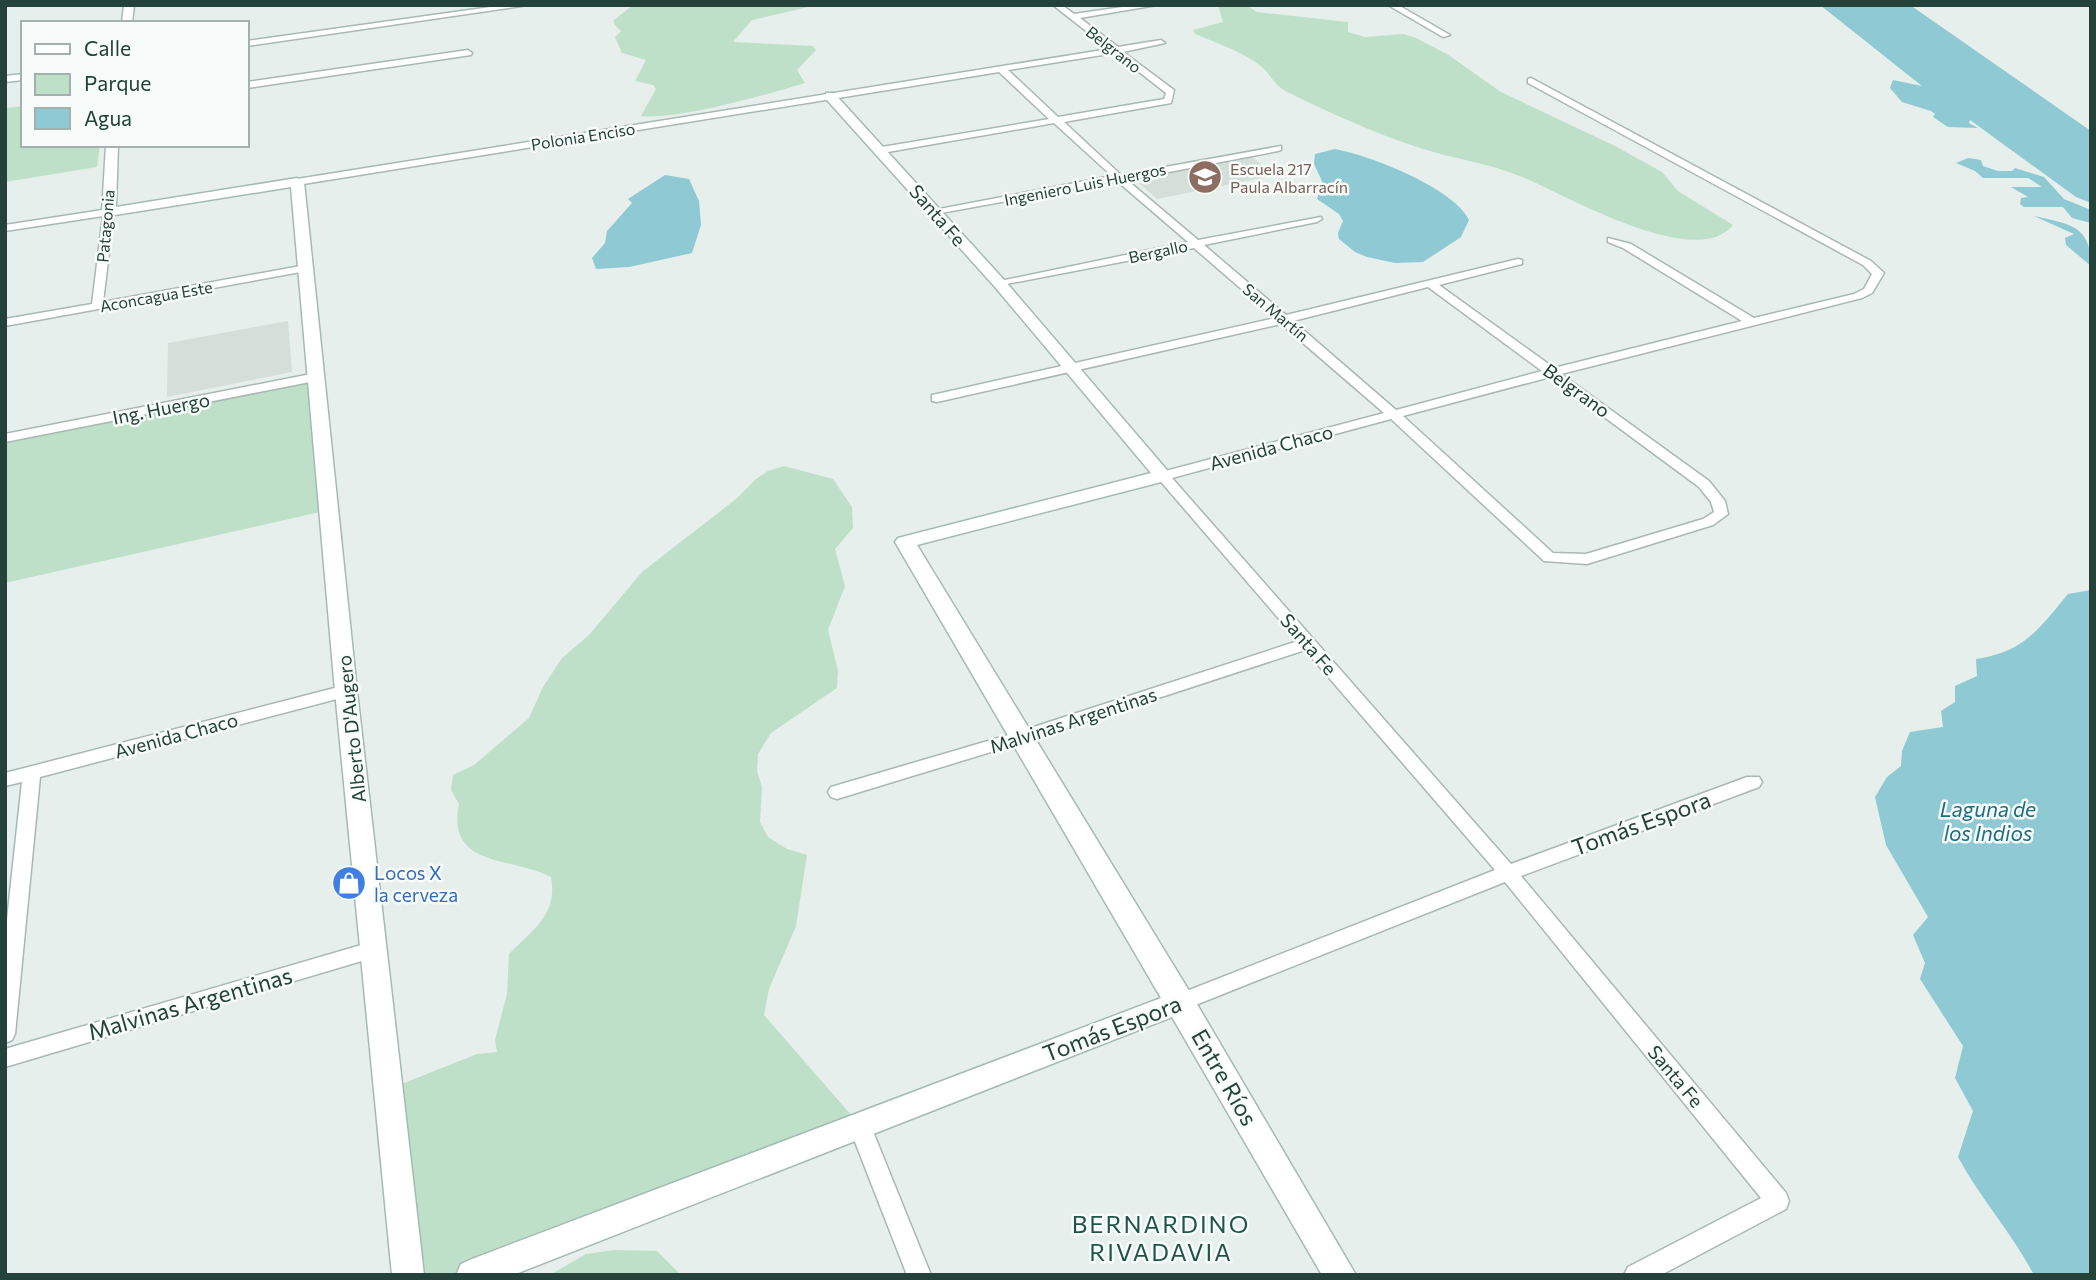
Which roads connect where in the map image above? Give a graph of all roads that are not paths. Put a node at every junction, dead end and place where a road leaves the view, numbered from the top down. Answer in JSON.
{"nodes":[{"id":1,"x":524,"y":5,"type":"edge"},
{"id":2,"x":1057,"y":5,"type":"edge"},
{"id":3,"x":1153,"y":5,"type":"edge"},
{"id":4,"x":1392,"y":5,"type":"edge"},
{"id":5,"x":1073,"y":17,"type":"junction"},
{"id":6,"x":1446,"y":35,"type":"dead end"},
{"id":7,"x":1161,"y":43,"type":"dead end"},
{"id":8,"x":248,"y":44,"type":"edge"},
{"id":9,"x":1115,"y":50,"type":"junction"},
{"id":10,"x":468,"y":53,"type":"dead end"},
{"id":11,"x":1000,"y":68,"type":"junction"},
{"id":12,"x":1531,"y":81,"type":"dead end"},
{"id":13,"x":248,"y":85,"type":"edge"},
{"id":14,"x":830,"y":96,"type":"junction"},
{"id":15,"x":1055,"y":121,"type":"junction"},
{"id":16,"x":112,"y":147,"type":"edge"},
{"id":17,"x":1278,"y":148,"type":"dead end"},
{"id":18,"x":882,"y":150,"type":"junction"},
{"id":19,"x":1118,"y":177,"type":"junction"},
{"id":20,"x":298,"y":182,"type":"junction"},
{"id":21,"x":108,"y":212,"type":"junction"},
{"id":22,"x":934,"y":213,"type":"junction"},
{"id":23,"x":1317,"y":219,"type":"dead end"},
{"id":24,"x":5,"y":228,"type":"edge"},
{"id":25,"x":1612,"y":240,"type":"dead end"},
{"id":26,"x":1195,"y":243,"type":"junction"},
{"id":27,"x":1518,"y":262,"type":"dead end"},
{"id":28,"x":306,"y":268,"type":"junction"},
{"id":29,"x":1000,"y":284,"type":"junction"},
{"id":30,"x":1431,"y":284,"type":"junction"},
{"id":31,"x":97,"y":306,"type":"junction"},
{"id":32,"x":1286,"y":319,"type":"junction"},
{"id":33,"x":1752,"y":322,"type":"junction"},
{"id":34,"x":5,"y":323,"type":"edge"},
{"id":35,"x":1071,"y":368,"type":"junction"},
{"id":36,"x":1553,"y":372,"type":"junction"},
{"id":37,"x":316,"y":377,"type":"junction"},
{"id":38,"x":937,"y":398,"type":"dead end"},
{"id":39,"x":1392,"y":415,"type":"junction"},
{"id":40,"x":5,"y":438,"type":"edge"},
{"id":41,"x":1163,"y":476,"type":"junction"},
{"id":42,"x":1549,"y":558,"type":"joint"},
{"id":43,"x":1309,"y":643,"type":"junction"},
{"id":44,"x":346,"y":691,"type":"junction"},
{"id":45,"x":1021,"y":737,"type":"junction"},
{"id":46,"x":32,"y":773,"type":"junction"},
{"id":47,"x":5,"y":780,"type":"edge"},
{"id":48,"x":1753,"y":782,"type":"dead end"},
{"id":49,"x":837,"y":792,"type":"dead end"},
{"id":50,"x":1508,"y":873,"type":"junction"},
{"id":51,"x":375,"y":949,"type":"junction"},
{"id":52,"x":1181,"y":1002,"type":"junction"},
{"id":53,"x":5,"y":1034,"type":"edge"},
{"id":54,"x":5,"y":1058,"type":"edge"},
{"id":55,"x":859,"y":1124,"type":"junction"},
{"id":56,"x":408,"y":1275,"type":"edge"},
{"id":57,"x":472,"y":1275,"type":"edge"},
{"id":58,"x":919,"y":1275,"type":"edge"},
{"id":59,"x":1340,"y":1275,"type":"edge"},
{"id":60,"x":1636,"y":1275,"type":"edge"}],
"edges":[{"from":1,"to":8,"type":"street"},
{"from":2,"to":5,"type":"street","name":"Belgrano"},
{"from":3,"to":5,"type":"street"},
{"from":4,"to":6,"type":"street"},
{"from":5,"to":9,"type":"street","name":"Belgrano"},
{"from":7,"to":9,"type":"street","name":"Polonia Enciso"},
{"from":9,"to":11,"type":"street","name":"Polonia Enciso"},
{"from":9,"to":15,"type":"street","name":"Belgrano"},
{"from":10,"to":13,"type":"street"},
{"from":11,"to":14,"type":"street","name":"Polonia Enciso"},
{"from":11,"to":15,"type":"street","name":"San Martín"},
{"from":12,"to":33,"type":"street","name":"Avenida Chaco"},
{"from":14,"to":18,"type":"main road","name":"Santa Fe"},
{"from":14,"to":20,"type":"street","name":"Polonia Enciso"},
{"from":15,"to":18,"type":"street"},
{"from":15,"to":19,"type":"street","name":"San Martín"},
{"from":16,"to":21,"type":"main road","name":"Patagonia"},
{"from":17,"to":19,"type":"street","name":"Ingeniero Luis Huergos"},
{"from":18,"to":22,"type":"main road","name":"Santa Fe"},
{"from":19,"to":22,"type":"street","name":"Ingeniero Luis Huergos"},
{"from":19,"to":26,"type":"street","name":"San Martín"},
{"from":20,"to":21,"type":"main road","name":"Polonia Enciso"},
{"from":20,"to":28,"type":"main road","name":"Alberto D'Augero"},
{"from":21,"to":24,"type":"street","name":"Polonia Enciso"},
{"from":21,"to":31,"type":"street","name":"Patagonia"},
{"from":22,"to":29,"type":"main road","name":"Santa Fe"},
{"from":23,"to":26,"type":"street","name":"Bergallo"},
{"from":25,"to":33,"type":"street"},
{"from":26,"to":29,"type":"street","name":"Bergallo"},
{"from":26,"to":32,"type":"street","name":"San Martín"},
{"from":27,"to":30,"type":"street"},
{"from":28,"to":31,"type":"street","name":"Aconcagua Este"},
{"from":28,"to":37,"type":"main road","name":"Alberto D'Augero"},
{"from":29,"to":35,"type":"main road","name":"Santa Fe"},
{"from":30,"to":32,"type":"street"},
{"from":30,"to":36,"type":"street","name":"Belgrano"},
{"from":31,"to":34,"type":"street","name":"Aconcagua Este"},
{"from":32,"to":35,"type":"street"},
{"from":32,"to":39,"type":"street","name":"San Martín"},
{"from":33,"to":36,"type":"street","name":"Avenida Chaco"},
{"from":35,"to":38,"type":"street"},
{"from":35,"to":41,"type":"main road","name":"Santa Fe"},
{"from":36,"to":39,"type":"street","name":"Avenida Chaco"},
{"from":36,"to":42,"type":"street","name":"Belgrano"},
{"from":37,"to":40,"type":"street","name":"Ing. Huergo"},
{"from":37,"to":44,"type":"main road","name":"Alberto D'Augero"},
{"from":39,"to":41,"type":"street","name":"Avenida Chaco"},
{"from":39,"to":42,"type":"street","name":"San Martín"},
{"from":41,"to":43,"type":"street","name":"Santa Fe"},
{"from":41,"to":45,"type":"main road","name":"Avenida Chaco"},
{"from":43,"to":45,"type":"street","name":"Malvinas Argentinas"},
{"from":43,"to":50,"type":"street","name":"Santa Fe"},
{"from":44,"to":46,"type":"street","name":"Avenida Chaco"},
{"from":44,"to":51,"type":"main road","name":"Alberto D'Augero"},
{"from":45,"to":49,"type":"street","name":"Malvinas Argentinas"},
{"from":45,"to":52,"type":"main road","name":"Entre Ríos"},
{"from":46,"to":47,"type":"street","name":"Avenida Chaco"},
{"from":46,"to":53,"type":"street"},
{"from":48,"to":50,"type":"street","name":"Tomás Espora"},
{"from":50,"to":52,"type":"street","name":"Tomás Espora"},
{"from":50,"to":60,"type":"street","name":"Santa Fe"},
{"from":51,"to":54,"type":"street","name":"Malvinas Argentinas"},
{"from":51,"to":56,"type":"main road","name":"Alberto D'Augero"},
{"from":52,"to":55,"type":"main road","name":"Tomás Espora"},
{"from":52,"to":59,"type":"main road","name":"Entre Ríos"},
{"from":55,"to":57,"type":"main road","name":"Tomás Espora"},
{"from":55,"to":58,"type":"street"}]}
